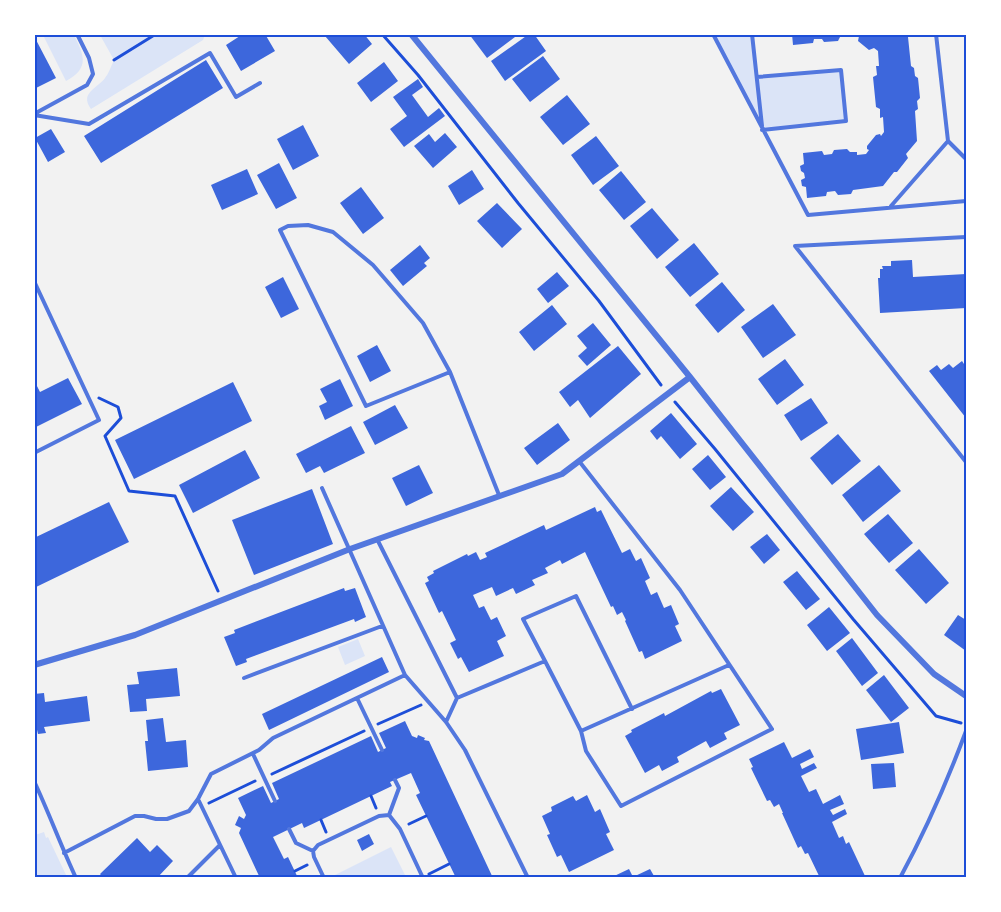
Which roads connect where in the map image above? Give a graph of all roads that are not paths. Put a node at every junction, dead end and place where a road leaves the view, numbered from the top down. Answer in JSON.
{"nodes":[{"id":1,"x":77,"y":34,"type":"edge"},
{"id":2,"x":411,"y":34,"type":"edge"},
{"id":3,"x":712,"y":34,"type":"edge"},
{"id":4,"x":752,"y":34,"type":"edge"},
{"id":5,"x":936,"y":34,"type":"edge"},
{"id":6,"x":757,"y":77,"type":"junction"},
{"id":7,"x":260,"y":83,"type":"dead end"},
{"id":8,"x":34,"y":114,"type":"edge"},
{"id":9,"x":762,"y":130,"type":"junction"},
{"id":10,"x":948,"y":141,"type":"junction"},
{"id":11,"x":966,"y":159,"type":"edge"},
{"id":12,"x":966,"y":201,"type":"edge"},
{"id":13,"x":891,"y":207,"type":"junction"},
{"id":14,"x":966,"y":237,"type":"edge"},
{"id":15,"x":34,"y":281,"type":"edge"},
{"id":16,"x":450,"y":372,"type":"junction"},
{"id":17,"x":690,"y":377,"type":"junction"},
{"id":18,"x":34,"y":453,"type":"edge"},
{"id":19,"x":579,"y":461,"type":"junction"},
{"id":20,"x":966,"y":462,"type":"edge"},
{"id":21,"x":322,"y":488,"type":"dead end"},
{"id":22,"x":499,"y":495,"type":"junction"},
{"id":23,"x":377,"y":539,"type":"junction"},
{"id":24,"x":350,"y":549,"type":"junction"},
{"id":25,"x":382,"y":626,"type":"junction"},
{"id":26,"x":544,"y":661,"type":"junction"},
{"id":27,"x":729,"y":664,"type":"junction"},
{"id":28,"x":34,"y":665,"type":"edge"},
{"id":29,"x":405,"y":675,"type":"junction"},
{"id":30,"x":244,"y":678,"type":"dead end"},
{"id":31,"x":966,"y":696,"type":"edge"},
{"id":32,"x":357,"y":698,"type":"junction"},
{"id":33,"x":457,"y":698,"type":"junction"},
{"id":34,"x":632,"y":709,"type":"junction"},
{"id":35,"x":446,"y":722,"type":"junction"},
{"id":36,"x":581,"y":731,"type":"junction"},
{"id":37,"x":966,"y":731,"type":"edge"},
{"id":38,"x":382,"y":750,"type":"dead end"},
{"id":39,"x":253,"y":754,"type":"junction"},
{"id":40,"x":395,"y":780,"type":"dead end"},
{"id":41,"x":34,"y":781,"type":"edge"},
{"id":42,"x":198,"y":799,"type":"junction"},
{"id":43,"x":275,"y":801,"type":"dead end"},
{"id":44,"x":389,"y":815,"type":"junction"},
{"id":45,"x":289,"y":829,"type":"dead end"},
{"id":46,"x":220,"y":845,"type":"junction"},
{"id":47,"x":313,"y":851,"type":"junction"},
{"id":48,"x":64,"y":853,"type":"junction"},
{"id":49,"x":76,"y":878,"type":"edge"},
{"id":50,"x":187,"y":878,"type":"edge"},
{"id":51,"x":236,"y":878,"type":"edge"},
{"id":52,"x":324,"y":878,"type":"edge"},
{"id":53,"x":423,"y":878,"type":"edge"},
{"id":54,"x":528,"y":878,"type":"edge"},
{"id":55,"x":900,"y":878,"type":"edge"}],
"edges":[{"from":1,"to":8,"type":"lane"},
{"from":2,"to":17,"type":"street"},
{"from":3,"to":9,"type":"lane"},
{"from":4,"to":6,"type":"lane"},
{"from":5,"to":10,"type":"lane"},
{"from":6,"to":9,"type":"lane"},
{"from":6,"to":9,"type":"lane"},
{"from":7,"to":8,"type":"lane"},
{"from":9,"to":13,"type":"lane"},
{"from":10,"to":11,"type":"lane"},
{"from":10,"to":13,"type":"lane"},
{"from":12,"to":13,"type":"lane"},
{"from":14,"to":20,"type":"lane"},
{"from":15,"to":18,"type":"lane"},
{"from":16,"to":16,"type":"lane"},
{"from":16,"to":22,"type":"lane"},
{"from":17,"to":19,"type":"street"},
{"from":17,"to":31,"type":"street"},
{"from":19,"to":22,"type":"street"},
{"from":19,"to":27,"type":"lane"},
{"from":21,"to":24,"type":"lane"},
{"from":22,"to":23,"type":"street"},
{"from":23,"to":24,"type":"street"},
{"from":23,"to":33,"type":"lane"},
{"from":24,"to":25,"type":"lane"},
{"from":24,"to":28,"type":"street"},
{"from":25,"to":29,"type":"lane"},
{"from":25,"to":30,"type":"lane"},
{"from":26,"to":33,"type":"lane"},
{"from":26,"to":34,"type":"lane"},
{"from":26,"to":36,"type":"lane"},
{"from":27,"to":34,"type":"lane"},
{"from":27,"to":36,"type":"lane"},
{"from":29,"to":32,"type":"lane"},
{"from":29,"to":35,"type":"lane"},
{"from":32,"to":38,"type":"lane"},
{"from":32,"to":39,"type":"lane"},
{"from":33,"to":35,"type":"lane"},
{"from":34,"to":36,"type":"lane"},
{"from":35,"to":54,"type":"lane"},
{"from":37,"to":55,"type":"lane"},
{"from":39,"to":42,"type":"lane"},
{"from":39,"to":43,"type":"lane"},
{"from":40,"to":44,"type":"lane"},
{"from":41,"to":48,"type":"lane"},
{"from":42,"to":46,"type":"lane"},
{"from":42,"to":48,"type":"lane"},
{"from":44,"to":47,"type":"lane"},
{"from":44,"to":53,"type":"lane"},
{"from":45,"to":47,"type":"lane"},
{"from":46,"to":50,"type":"lane"},
{"from":46,"to":51,"type":"lane"},
{"from":47,"to":52,"type":"lane"},
{"from":48,"to":49,"type":"lane"}]}
